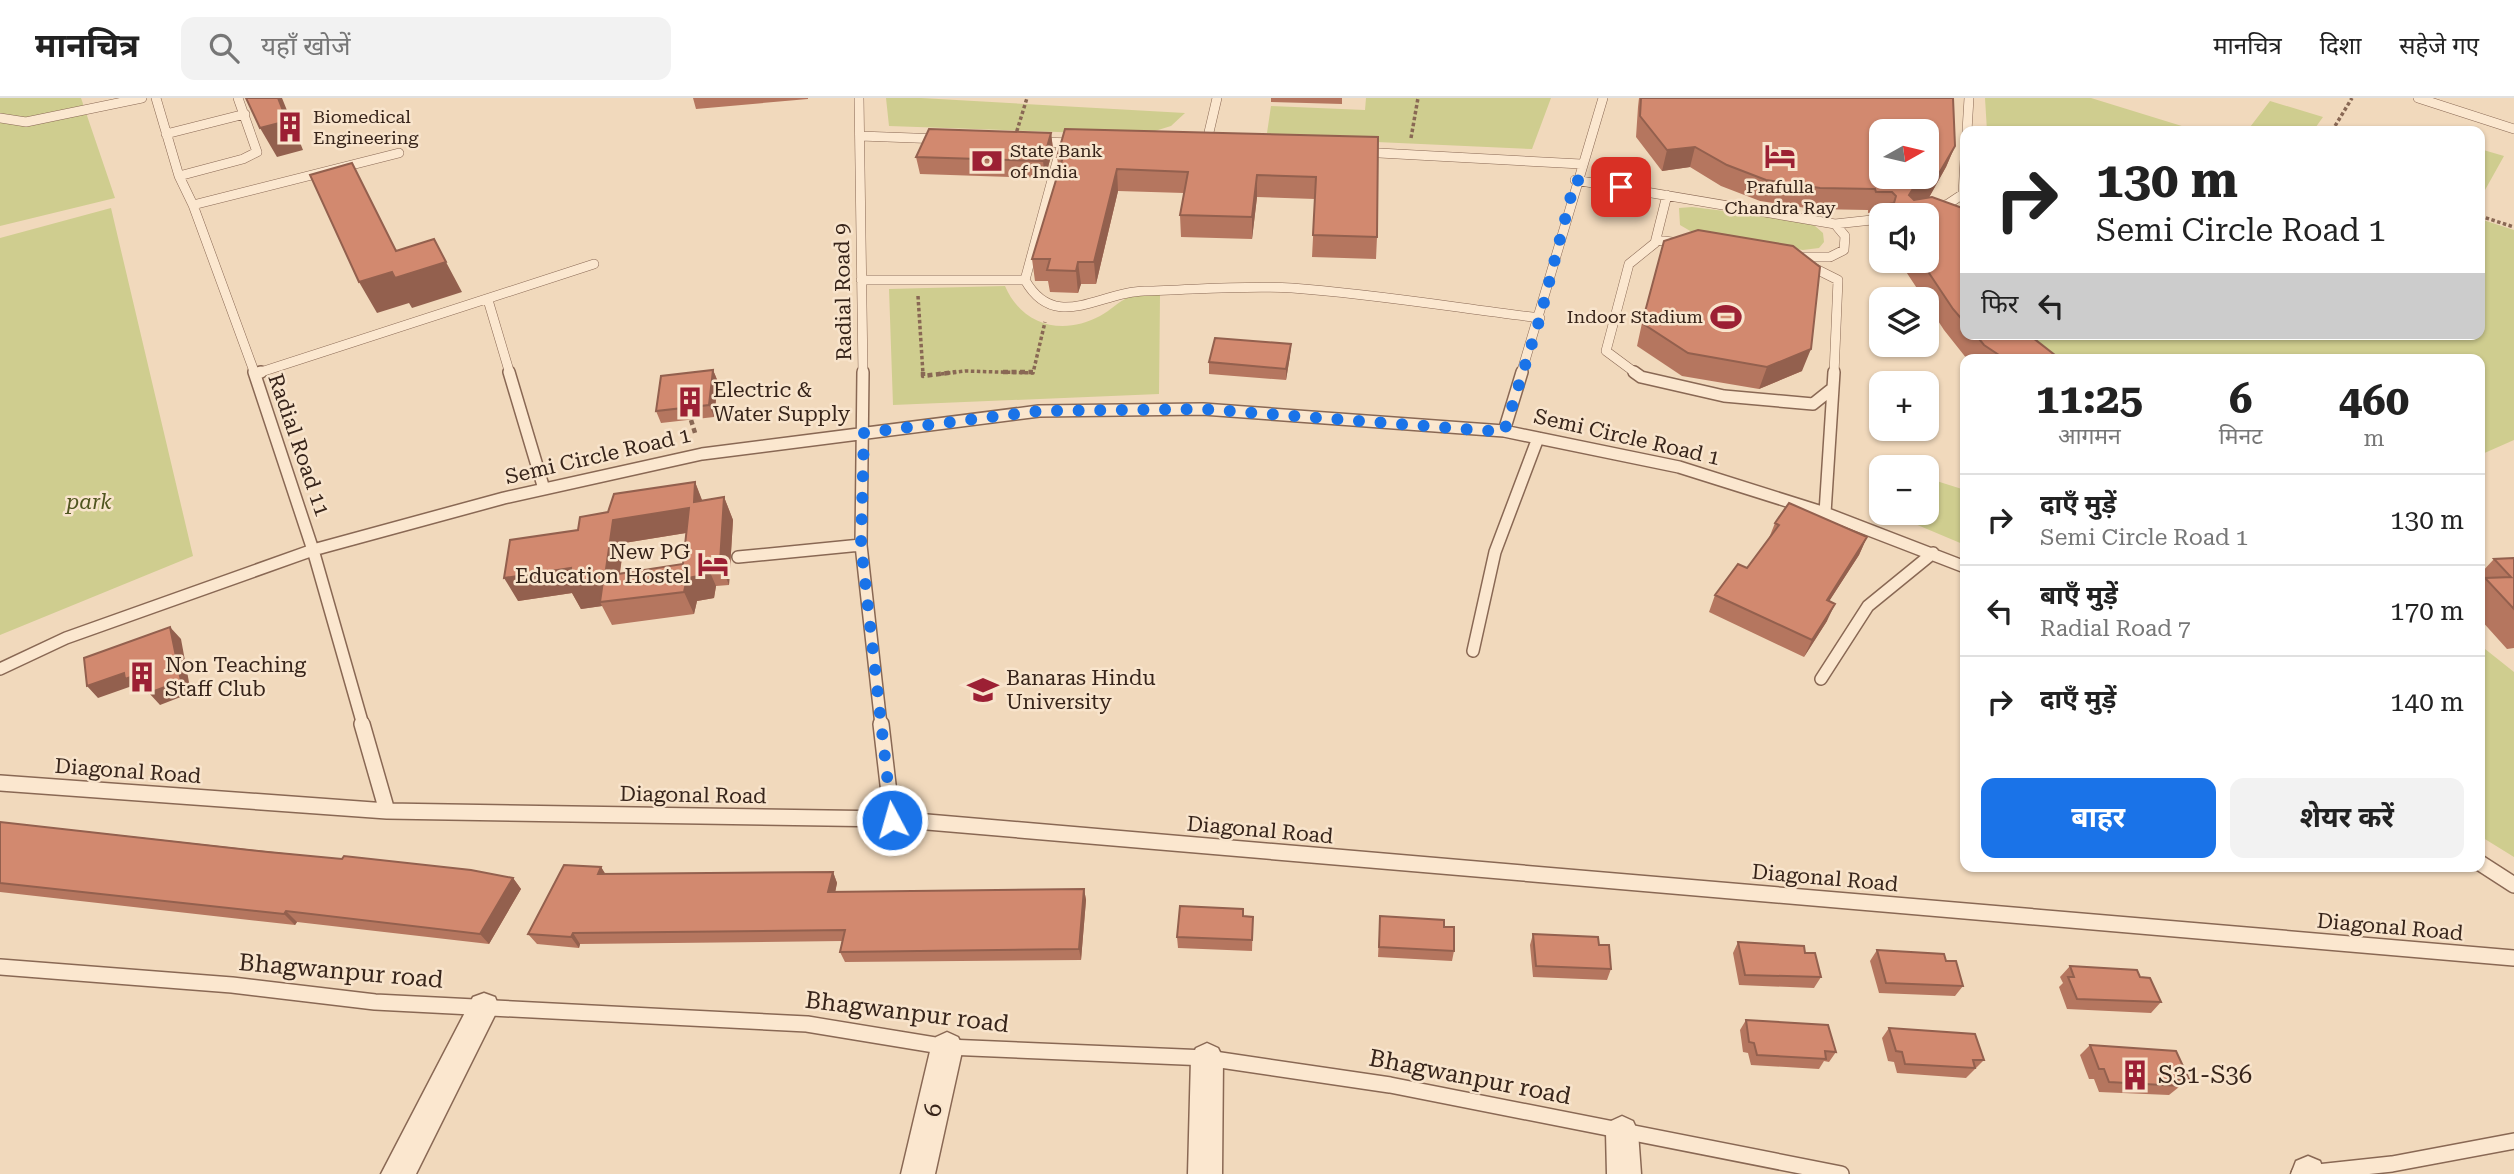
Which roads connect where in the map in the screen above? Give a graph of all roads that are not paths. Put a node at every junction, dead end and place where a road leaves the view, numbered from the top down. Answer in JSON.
{"nodes":[{"id":1,"x":142,"y":98,"type":"edge"},
{"id":2,"x":156,"y":98,"type":"edge"},
{"id":3,"x":238,"y":98,"type":"edge"},
{"id":4,"x":859,"y":98,"type":"edge"},
{"id":5,"x":1217,"y":98,"type":"edge"},
{"id":6,"x":1602,"y":98,"type":"edge"},
{"id":7,"x":1969,"y":98,"type":"edge"},
{"id":8,"x":2418,"y":98,"type":"edge"},
{"id":9,"x":245,"y":114,"type":"junction"},
{"id":10,"x":0,"y":118,"type":"edge"},
{"id":11,"x":1967,"y":126,"type":"edge"},
{"id":12,"x":2514,"y":128,"type":"edge"},
{"id":13,"x":166,"y":134,"type":"junction"},
{"id":14,"x":860,"y":136,"type":"junction"},
{"id":15,"x":957,"y":139,"type":"edge"},
{"id":16,"x":1013,"y":141,"type":"edge"},
{"id":17,"x":1062,"y":143,"type":"junction"},
{"id":18,"x":1088,"y":144,"type":"edge"},
{"id":19,"x":1219,"y":145,"type":"edge"},
{"id":20,"x":1202,"y":146,"type":"joint"},
{"id":21,"x":1354,"y":151,"type":"edge"},
{"id":22,"x":399,"y":152,"type":"dead end"},
{"id":23,"x":1581,"y":164,"type":"junction"},
{"id":24,"x":179,"y":176,"type":"junction"},
{"id":25,"x":1575,"y":180,"type":"junction"},
{"id":26,"x":1667,"y":195,"type":"junction"},
{"id":27,"x":1960,"y":196,"type":"edge"},
{"id":28,"x":193,"y":205,"type":"junction"},
{"id":29,"x":1939,"y":206,"type":"edge"},
{"id":30,"x":1869,"y":220,"type":"edge"},
{"id":31,"x":1835,"y":224,"type":"junction"},
{"id":32,"x":1656,"y":240,"type":"junction"},
{"id":33,"x":1697,"y":245,"type":"edge"},
{"id":34,"x":594,"y":264,"type":"dead end"},
{"id":35,"x":861,"y":280,"type":"junction"},
{"id":36,"x":1025,"y":281,"type":"junction"},
{"id":37,"x":488,"y":300,"type":"junction"},
{"id":38,"x":1540,"y":318,"type":"junction"},
{"id":39,"x":255,"y":374,"type":"junction"},
{"id":40,"x":1833,"y":388,"type":"junction"},
{"id":41,"x":1504,"y":432,"type":"junction"},
{"id":42,"x":864,"y":433,"type":"junction"},
{"id":43,"x":1538,"y":438,"type":"junction"},
{"id":44,"x":544,"y":489,"type":"junction"},
{"id":45,"x":1825,"y":513,"type":"junction"},
{"id":46,"x":861,"y":545,"type":"junction"},
{"id":47,"x":313,"y":550,"type":"junction"},
{"id":48,"x":1933,"y":553,"type":"junction"},
{"id":49,"x":738,"y":557,"type":"dead end"},
{"id":50,"x":1960,"y":565,"type":"edge"},
{"id":51,"x":1473,"y":651,"type":"dead end"},
{"id":52,"x":0,"y":669,"type":"edge"},
{"id":53,"x":1821,"y":680,"type":"dead end"},
{"id":54,"x":0,"y":783,"type":"edge"},
{"id":55,"x":387,"y":811,"type":"junction"},
{"id":56,"x":892,"y":820,"type":"junction"},
{"id":57,"x":2485,"y":866,"type":"edge"},
{"id":58,"x":2514,"y":885,"type":"edge"},
{"id":59,"x":2514,"y":958,"type":"edge"},
{"id":60,"x":0,"y":967,"type":"edge"},
{"id":61,"x":484,"y":1007,"type":"junction"},
{"id":62,"x":947,"y":1047,"type":"junction"},
{"id":63,"x":1207,"y":1058,"type":"junction"},
{"id":64,"x":1622,"y":1132,"type":"junction"},
{"id":65,"x":2514,"y":1141,"type":"edge"},
{"id":66,"x":398,"y":1174,"type":"edge"},
{"id":67,"x":918,"y":1174,"type":"edge"},
{"id":68,"x":1205,"y":1174,"type":"edge"},
{"id":69,"x":1624,"y":1174,"type":"edge"},
{"id":70,"x":1841,"y":1174,"type":"edge"},
{"id":71,"x":2299,"y":1174,"type":"edge"},
{"id":72,"x":2308,"y":1174,"type":"edge"}],
"edges":[{"from":1,"to":10,"type":"lane"},
{"from":2,"to":13,"type":"lane","name":"Radial Road 11"},
{"from":3,"to":9,"type":"lane"},
{"from":4,"to":14,"type":"lane","name":"Radial Road 9"},
{"from":5,"to":20,"type":"lane"},
{"from":6,"to":23,"type":"lane"},
{"from":7,"to":11,"type":"lane"},
{"from":8,"to":12,"type":"lane"},
{"from":9,"to":13,"type":"lane"},
{"from":9,"to":24,"type":"lane"},
{"from":13,"to":24,"type":"lane","name":"Radial Road 11"},
{"from":14,"to":15,"type":"lane"},
{"from":14,"to":35,"type":"lane","name":"Radial Road 9"},
{"from":16,"to":17,"type":"lane"},
{"from":17,"to":18,"type":"lane"},
{"from":17,"to":36,"type":"lane"},
{"from":19,"to":20,"type":"lane"},
{"from":21,"to":23,"type":"lane"},
{"from":22,"to":28,"type":"lane"},
{"from":23,"to":25,"type":"lane"},
{"from":24,"to":28,"type":"lane","name":"Radial Road 11"},
{"from":25,"to":26,"type":"lane"},
{"from":25,"to":38,"type":"lane"},
{"from":26,"to":31,"type":"lane"},
{"from":26,"to":32,"type":"lane"},
{"from":27,"to":29,"type":"lane"},
{"from":28,"to":39,"type":"lane","name":"Radial Road 11"},
{"from":30,"to":31,"type":"lane"},
{"from":31,"to":40,"type":"lane"},
{"from":32,"to":33,"type":"lane"},
{"from":32,"to":40,"type":"lane"},
{"from":34,"to":37,"type":"lane"},
{"from":35,"to":36,"type":"lane"},
{"from":35,"to":42,"type":"lane","name":"Radial Road 9"},
{"from":36,"to":38,"type":"lane"},
{"from":37,"to":39,"type":"lane"},
{"from":37,"to":44,"type":"lane"},
{"from":38,"to":41,"type":"lane"},
{"from":39,"to":47,"type":"lane","name":"Radial Road 11"},
{"from":40,"to":45,"type":"lane"},
{"from":41,"to":42,"type":"lane","name":"Semi Circle Road 1"},
{"from":41,"to":43,"type":"lane","name":"Semi Circle Road 1"},
{"from":42,"to":44,"type":"lane","name":"Semi Circle Road 1"},
{"from":42,"to":46,"type":"lane","name":"Radial Road 9"},
{"from":43,"to":45,"type":"lane","name":"Semi Circle Road 1"},
{"from":43,"to":51,"type":"lane"},
{"from":44,"to":47,"type":"lane","name":"Semi Circle Road 1"},
{"from":45,"to":48,"type":"lane","name":"Semi Circle Road 1"},
{"from":46,"to":49,"type":"lane"},
{"from":46,"to":56,"type":"lane","name":"Radial Road 9"},
{"from":47,"to":52,"type":"lane","name":"Semi Circle Road 1"},
{"from":47,"to":55,"type":"lane","name":"Radial Road 11"},
{"from":48,"to":50,"type":"lane","name":"Semi Circle Road 1"},
{"from":48,"to":53,"type":"lane"},
{"from":54,"to":55,"type":"lane","name":"Diagonal Road"},
{"from":55,"to":56,"type":"lane","name":"Diagonal Road"},
{"from":56,"to":59,"type":"lane","name":"Diagonal Road"},
{"from":57,"to":58,"type":"lane"},
{"from":60,"to":61,"type":"lane","name":"Bhagwanpur road"},
{"from":61,"to":62,"type":"lane","name":"Bhagwanpur road"},
{"from":61,"to":66,"type":"street"},
{"from":62,"to":63,"type":"lane","name":"Bhagwanpur road"},
{"from":62,"to":67,"type":"street","name":"6"},
{"from":63,"to":64,"type":"lane","name":"Bhagwanpur road"},
{"from":63,"to":68,"type":"street"},
{"from":64,"to":69,"type":"street"},
{"from":64,"to":70,"type":"lane","name":"Bhagwanpur road"},
{"from":65,"to":72,"type":"lane"},
{"from":71,"to":72,"type":"lane"}]}
